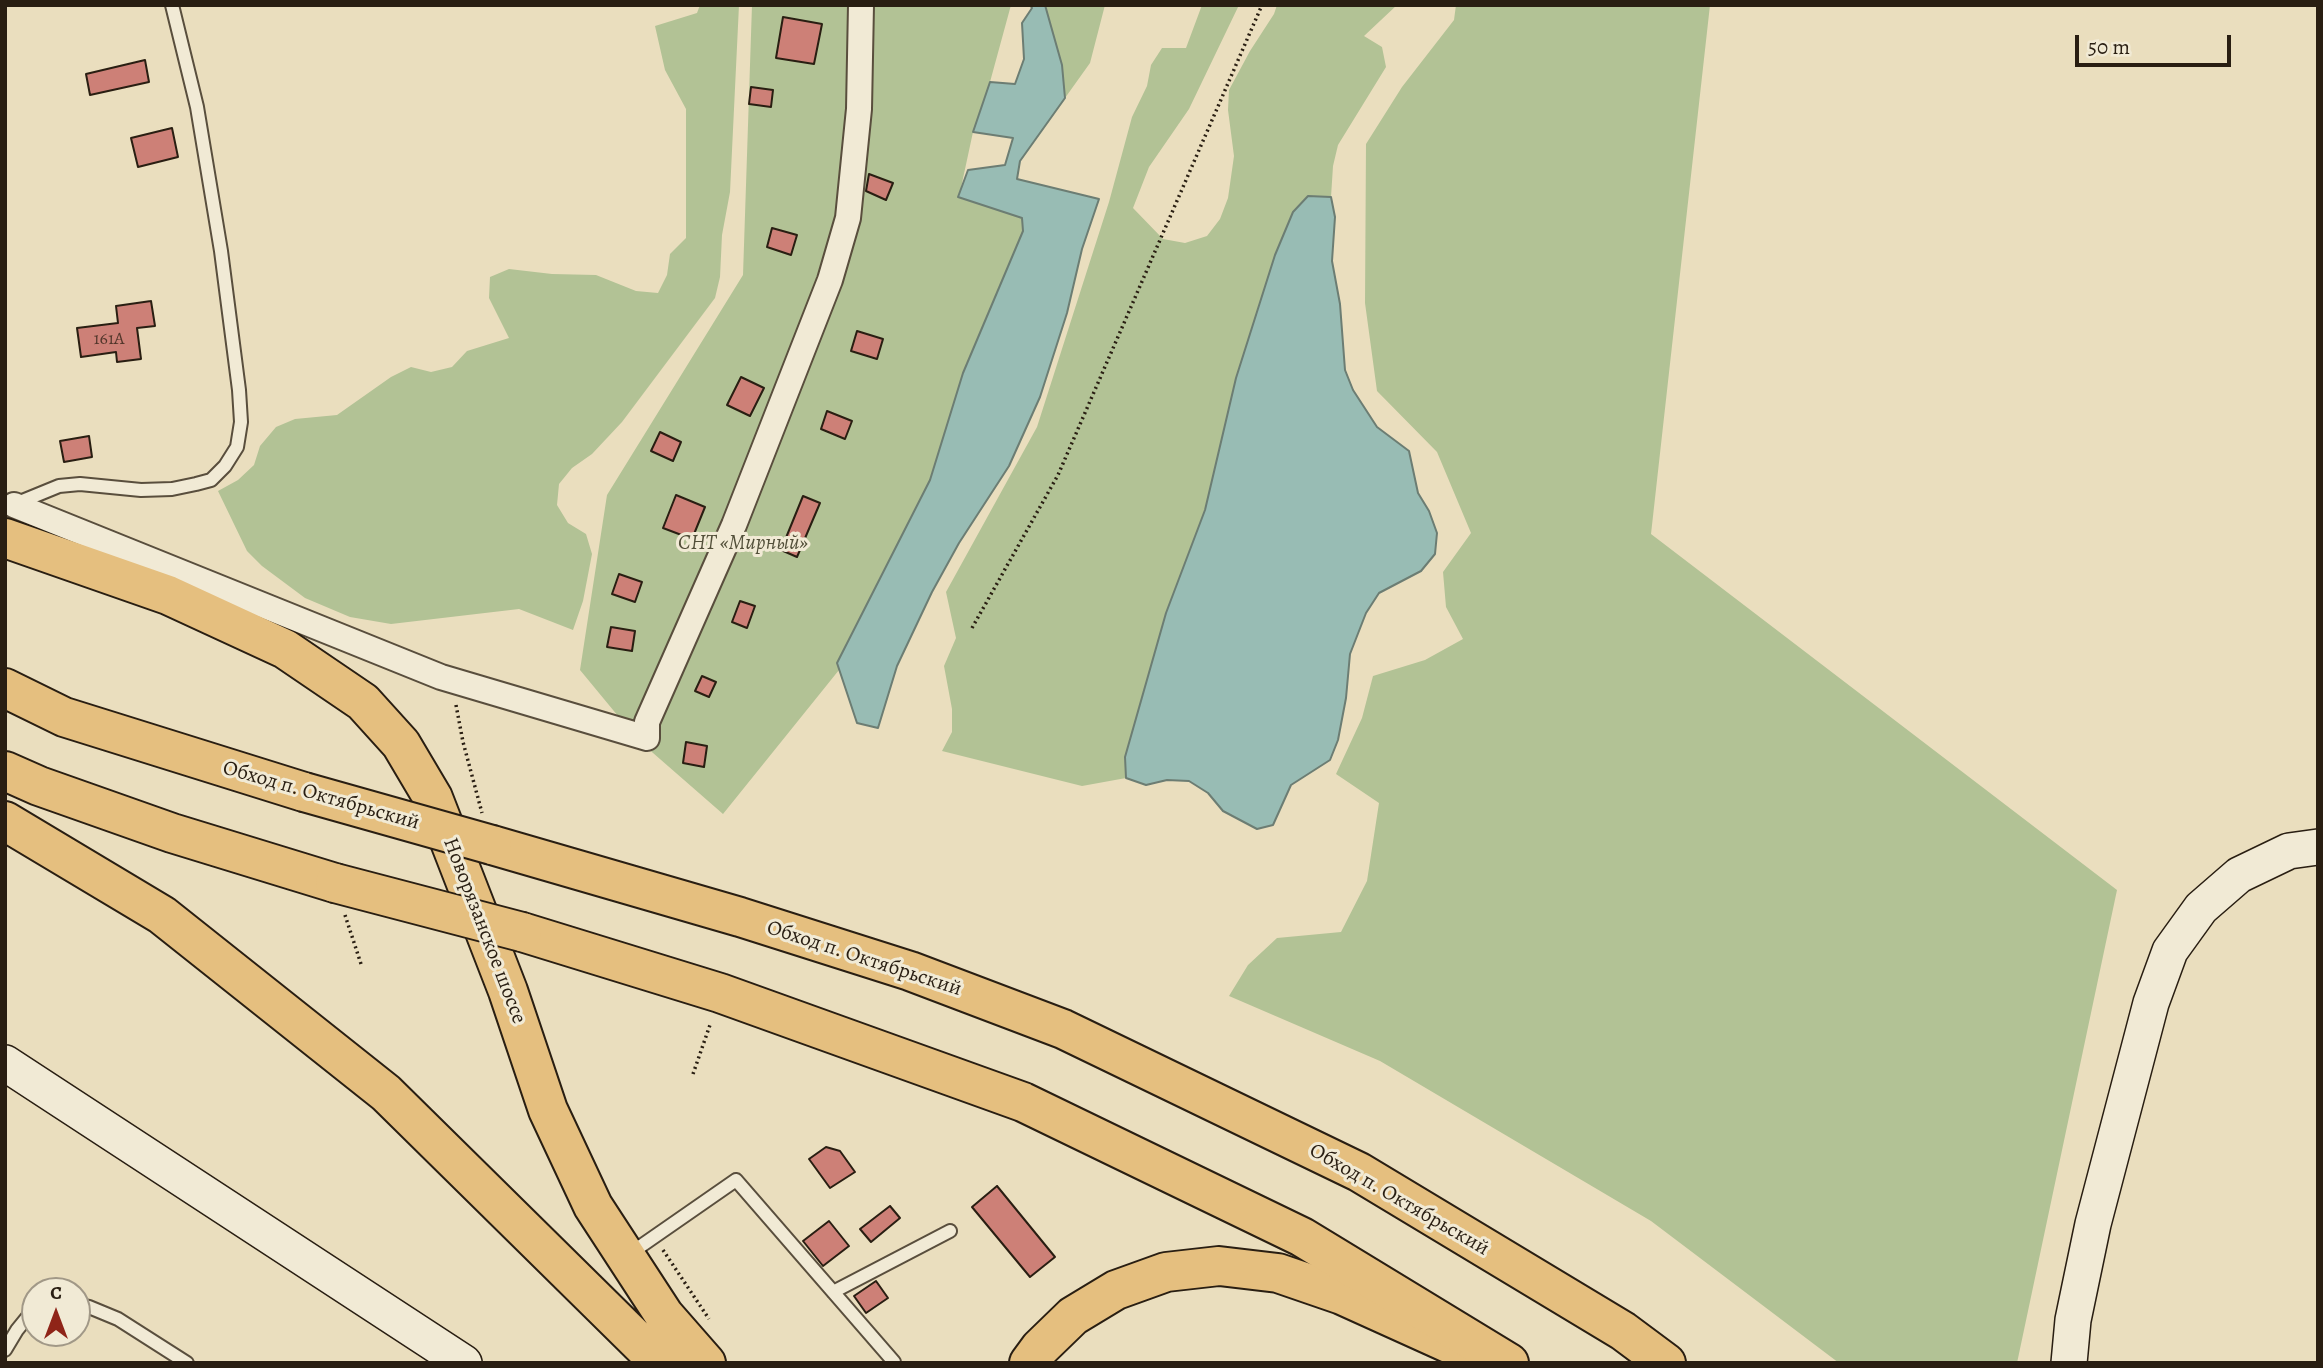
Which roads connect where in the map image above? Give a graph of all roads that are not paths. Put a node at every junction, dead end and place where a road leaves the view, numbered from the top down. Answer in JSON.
{"nodes":[{"id":1,"x":172,"y":5,"type":"edge"},
{"id":2,"x":861,"y":5,"type":"edge"},
{"id":3,"x":8,"y":517,"type":"edge"},
{"id":4,"x":5,"y":561,"type":"edge"},
{"id":5,"x":5,"y":688,"type":"edge"},
{"id":6,"x":5,"y":771,"type":"edge"},
{"id":7,"x":5,"y":821,"type":"edge"},
{"id":8,"x":2318,"y":847,"type":"edge"},
{"id":9,"x":5,"y":1062,"type":"edge"},
{"id":10,"x":950,"y":1231,"type":"dead end"},
{"id":11,"x":639,"y":1247,"type":"junction"},
{"id":12,"x":833,"y":1292,"type":"junction"},
{"id":13,"x":91,"y":1310,"type":"edge"},
{"id":14,"x":21,"y":1327,"type":"edge"},
{"id":15,"x":710,"y":1345,"type":"edge"},
{"id":16,"x":5,"y":1350,"type":"edge"},
{"id":17,"x":894,"y":1362,"type":"edge"},
{"id":18,"x":187,"y":1363,"type":"edge"},
{"id":19,"x":464,"y":1363,"type":"edge"},
{"id":20,"x":660,"y":1363,"type":"edge"},
{"id":21,"x":671,"y":1363,"type":"edge"},
{"id":22,"x":1030,"y":1363,"type":"edge"},
{"id":23,"x":1493,"y":1363,"type":"edge"},
{"id":24,"x":1509,"y":1363,"type":"edge"},
{"id":25,"x":1666,"y":1363,"type":"edge"},
{"id":26,"x":2068,"y":1363,"type":"edge"}],
"edges":[{"from":1,"to":3,"type":"lane"},
{"from":2,"to":3,"type":"street"},
{"from":3,"to":11,"type":"main road","name":"Новорязанское шоссе"},
{"from":4,"to":21,"type":"main road"},
{"from":5,"to":25,"type":"main road","name":"Обход п. Октябрьский","bridge":true},
{"from":6,"to":24,"type":"main road","bridge":true},
{"from":7,"to":20,"type":"main road"},
{"from":8,"to":26,"type":"main road"},
{"from":9,"to":19,"type":"main road"},
{"from":10,"to":12,"type":"lane"},
{"from":11,"to":12,"type":"lane"},
{"from":11,"to":15,"type":"main road","name":"Новорязанское шоссе"},
{"from":12,"to":17,"type":"lane"},
{"from":13,"to":18,"type":"lane"},
{"from":14,"to":16,"type":"lane"},
{"from":22,"to":23,"type":"main road"}]}
